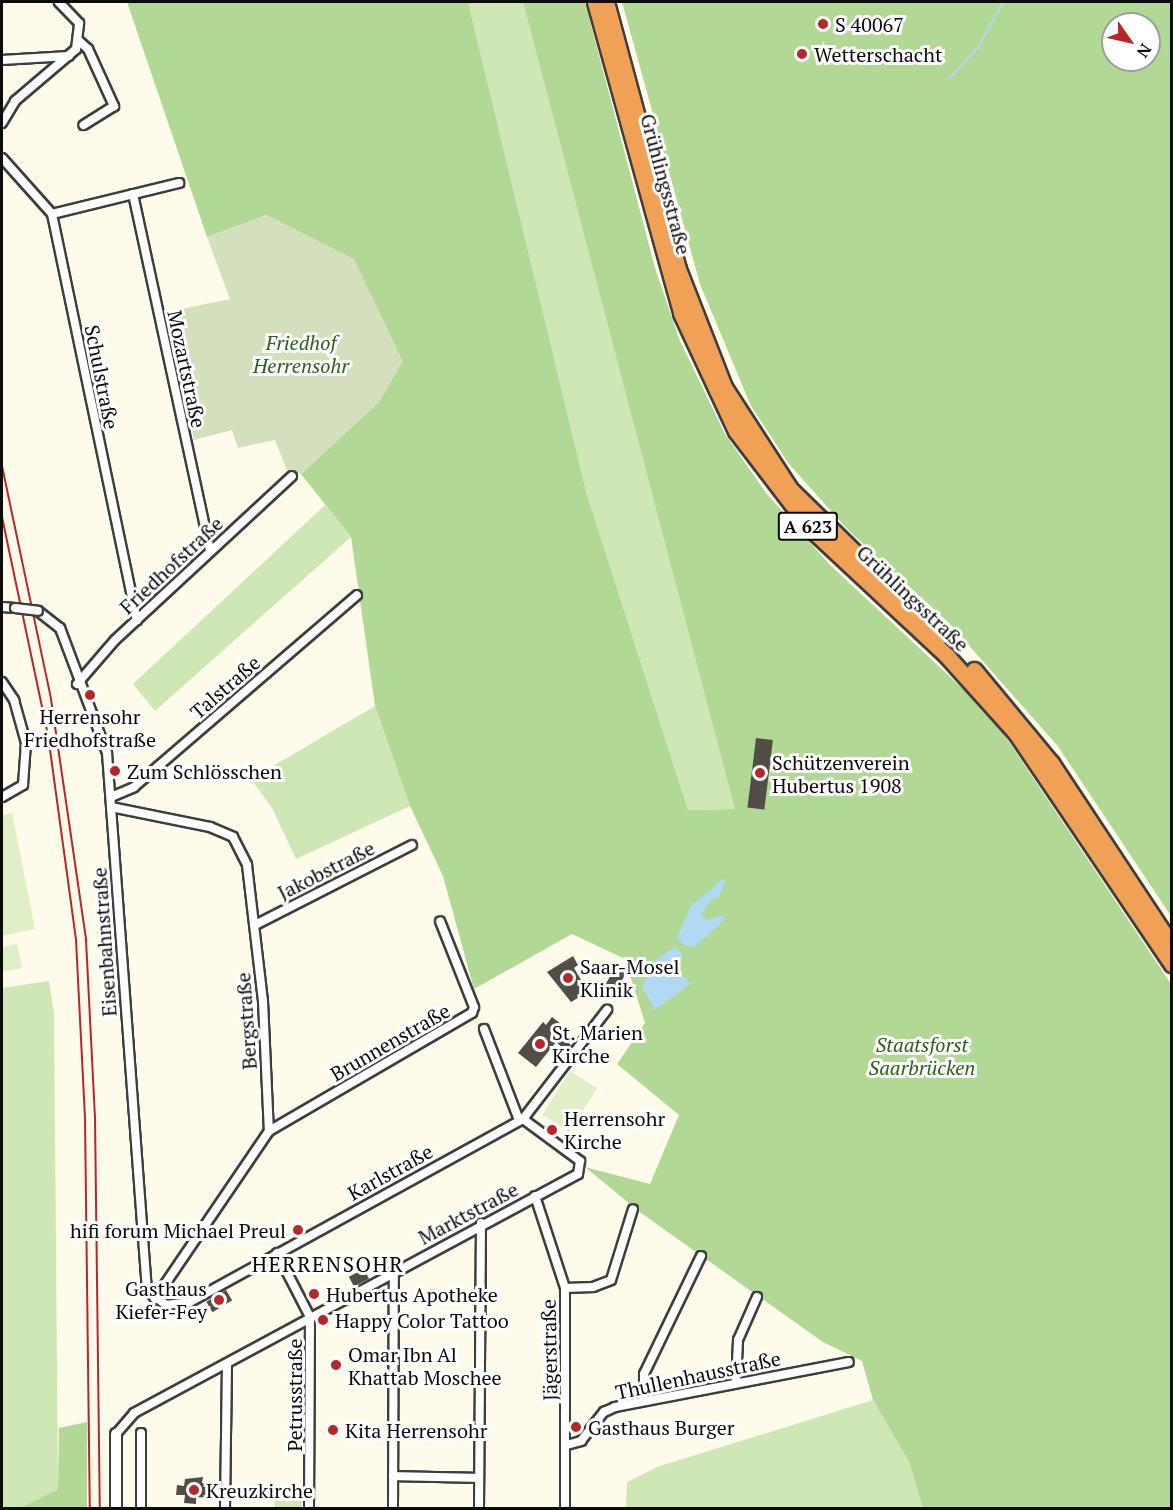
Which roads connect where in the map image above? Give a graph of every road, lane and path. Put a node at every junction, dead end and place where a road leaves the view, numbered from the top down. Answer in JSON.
{"nodes":[{"id":1,"x":59,"y":2,"type":"edge"},
{"id":2,"x":595,"y":2,"type":"edge"},
{"id":3,"x":606,"y":2,"type":"edge"},
{"id":4,"x":79,"y":41,"type":"junction"},
{"id":5,"x":69,"y":56,"type":"junction"},
{"id":6,"x":2,"y":60,"type":"edge"},
{"id":7,"x":2,"y":123,"type":"edge"},
{"id":8,"x":84,"y":125,"type":"dead end"},
{"id":9,"x":2,"y":158,"type":"edge"},
{"id":10,"x":179,"y":183,"type":"dead end"},
{"id":11,"x":133,"y":194,"type":"junction"},
{"id":12,"x":52,"y":214,"type":"junction"},
{"id":13,"x":292,"y":476,"type":"dead end"},
{"id":14,"x":210,"y":551,"type":"junction"},
{"id":15,"x":357,"y":595,"type":"dead end"},
{"id":16,"x":2,"y":607,"type":"edge"},
{"id":17,"x":137,"y":620,"type":"junction"},
{"id":18,"x":2,"y":682,"type":"edge"},
{"id":19,"x":77,"y":684,"type":"junction"},
{"id":20,"x":2,"y":796,"type":"edge"},
{"id":21,"x":111,"y":797,"type":"junction"},
{"id":22,"x":111,"y":807,"type":"junction"},
{"id":23,"x":412,"y":845,"type":"dead end"},
{"id":24,"x":440,"y":921,"type":"dead end"},
{"id":25,"x":255,"y":925,"type":"junction"},
{"id":26,"x":1172,"y":945,"type":"edge"},
{"id":27,"x":1172,"y":964,"type":"edge"},
{"id":28,"x":607,"y":1010,"type":"dead end"},
{"id":29,"x":484,"y":1029,"type":"dead end"},
{"id":30,"x":521,"y":1120,"type":"junction"},
{"id":31,"x":268,"y":1131,"type":"junction"},
{"id":32,"x":535,"y":1196,"type":"junction"},
{"id":33,"x":633,"y":1209,"type":"dead end"},
{"id":34,"x":481,"y":1223,"type":"junction"},
{"id":35,"x":277,"y":1254,"type":"junction"},
{"id":36,"x":701,"y":1256,"type":"dead end"},
{"id":37,"x":394,"y":1271,"type":"junction"},
{"id":38,"x":565,"y":1288,"type":"junction"},
{"id":39,"x":757,"y":1297,"type":"dead end"},
{"id":40,"x":155,"y":1299,"type":"junction"},
{"id":41,"x":310,"y":1317,"type":"junction"},
{"id":42,"x":849,"y":1362,"type":"dead end"},
{"id":43,"x":227,"y":1365,"type":"junction"},
{"id":44,"x":736,"y":1383,"type":"junction"},
{"id":45,"x":644,"y":1401,"type":"junction"},
{"id":46,"x":141,"y":1432,"type":"dead end"},
{"id":47,"x":116,"y":1434,"type":"joint"},
{"id":48,"x":567,"y":1445,"type":"junction"},
{"id":49,"x":393,"y":1476,"type":"junction"},
{"id":50,"x":479,"y":1478,"type":"junction"},
{"id":51,"x":116,"y":1509,"type":"edge"},
{"id":52,"x":141,"y":1509,"type":"edge"},
{"id":53,"x":225,"y":1509,"type":"edge"},
{"id":54,"x":309,"y":1509,"type":"edge"},
{"id":55,"x":393,"y":1509,"type":"edge"},
{"id":56,"x":479,"y":1509,"type":"edge"},
{"id":57,"x":565,"y":1509,"type":"edge"}],
"edges":[{"from":1,"to":4,"type":"street"},
{"from":2,"to":27,"type":"highway","name":"Grühlingsstraße","number":"A 623"},
{"from":3,"to":26,"type":"highway","number":"A 623"},
{"from":4,"to":5,"type":"street"},
{"from":4,"to":8,"type":"street"},
{"from":5,"to":6,"type":"street"},
{"from":5,"to":7,"type":"street"},
{"from":9,"to":12,"type":"street","name":"Schulstraße"},
{"from":10,"to":11,"type":"street"},
{"from":11,"to":12,"type":"street"},
{"from":11,"to":14,"type":"street","name":"Mozartstraße"},
{"from":12,"to":17,"type":"street","name":"Schulstraße"},
{"from":13,"to":14,"type":"street","name":"Friedhofstraße"},
{"from":14,"to":17,"type":"street","name":"Friedhofstraße"},
{"from":15,"to":21,"type":"street","name":"Talstraße"},
{"from":16,"to":19,"type":"street","name":"Eisenbahnstraße","bridge":true},
{"from":17,"to":19,"type":"street","name":"Friedhofstraße"},
{"from":18,"to":20,"type":"street"},
{"from":19,"to":21,"type":"street","name":"Eisenbahnstraße"},
{"from":21,"to":22,"type":"street","name":"Eisenbahnstraße"},
{"from":22,"to":25,"type":"street","name":"Bergstraße"},
{"from":22,"to":40,"type":"street","name":"Eisenbahnstraße"},
{"from":23,"to":25,"type":"street","name":"Jakobstraße"},
{"from":24,"to":31,"type":"street","name":"Brunnenstraße"},
{"from":25,"to":31,"type":"street","name":"Bergstraße"},
{"from":28,"to":30,"type":"street","name":"Karlstraße"},
{"from":29,"to":30,"type":"street"},
{"from":30,"to":32,"type":"street","name":"Marktstraße"},
{"from":30,"to":35,"type":"street","name":"Karlstraße"},
{"from":31,"to":40,"type":"street"},
{"from":32,"to":34,"type":"street","name":"Marktstraße"},
{"from":32,"to":38,"type":"street","name":"Jägerstraße"},
{"from":33,"to":38,"type":"street"},
{"from":34,"to":37,"type":"street","name":"Marktstraße"},
{"from":34,"to":50,"type":"street"},
{"from":35,"to":40,"type":"street","name":"Karlstraße"},
{"from":35,"to":41,"type":"street"},
{"from":36,"to":45,"type":"street"},
{"from":37,"to":41,"type":"street","name":"Marktstraße"},
{"from":37,"to":49,"type":"street"},
{"from":38,"to":48,"type":"street","name":"Jägerstraße"},
{"from":39,"to":44,"type":"street"},
{"from":41,"to":43,"type":"street","name":"Marktstraße"},
{"from":41,"to":54,"type":"street","name":"Petrusstraße"},
{"from":42,"to":44,"type":"street","name":"Thullenhausstraße"},
{"from":43,"to":47,"type":"street","name":"Marktstraße"},
{"from":43,"to":53,"type":"street"},
{"from":44,"to":45,"type":"street","name":"Thullenhausstraße"},
{"from":45,"to":48,"type":"street","name":"Thullenhausstraße"},
{"from":46,"to":52,"type":"street"},
{"from":47,"to":51,"type":"street"},
{"from":48,"to":57,"type":"street","name":"Jägerstraße"},
{"from":49,"to":50,"type":"street"},
{"from":49,"to":55,"type":"street"},
{"from":50,"to":56,"type":"street"}]}
